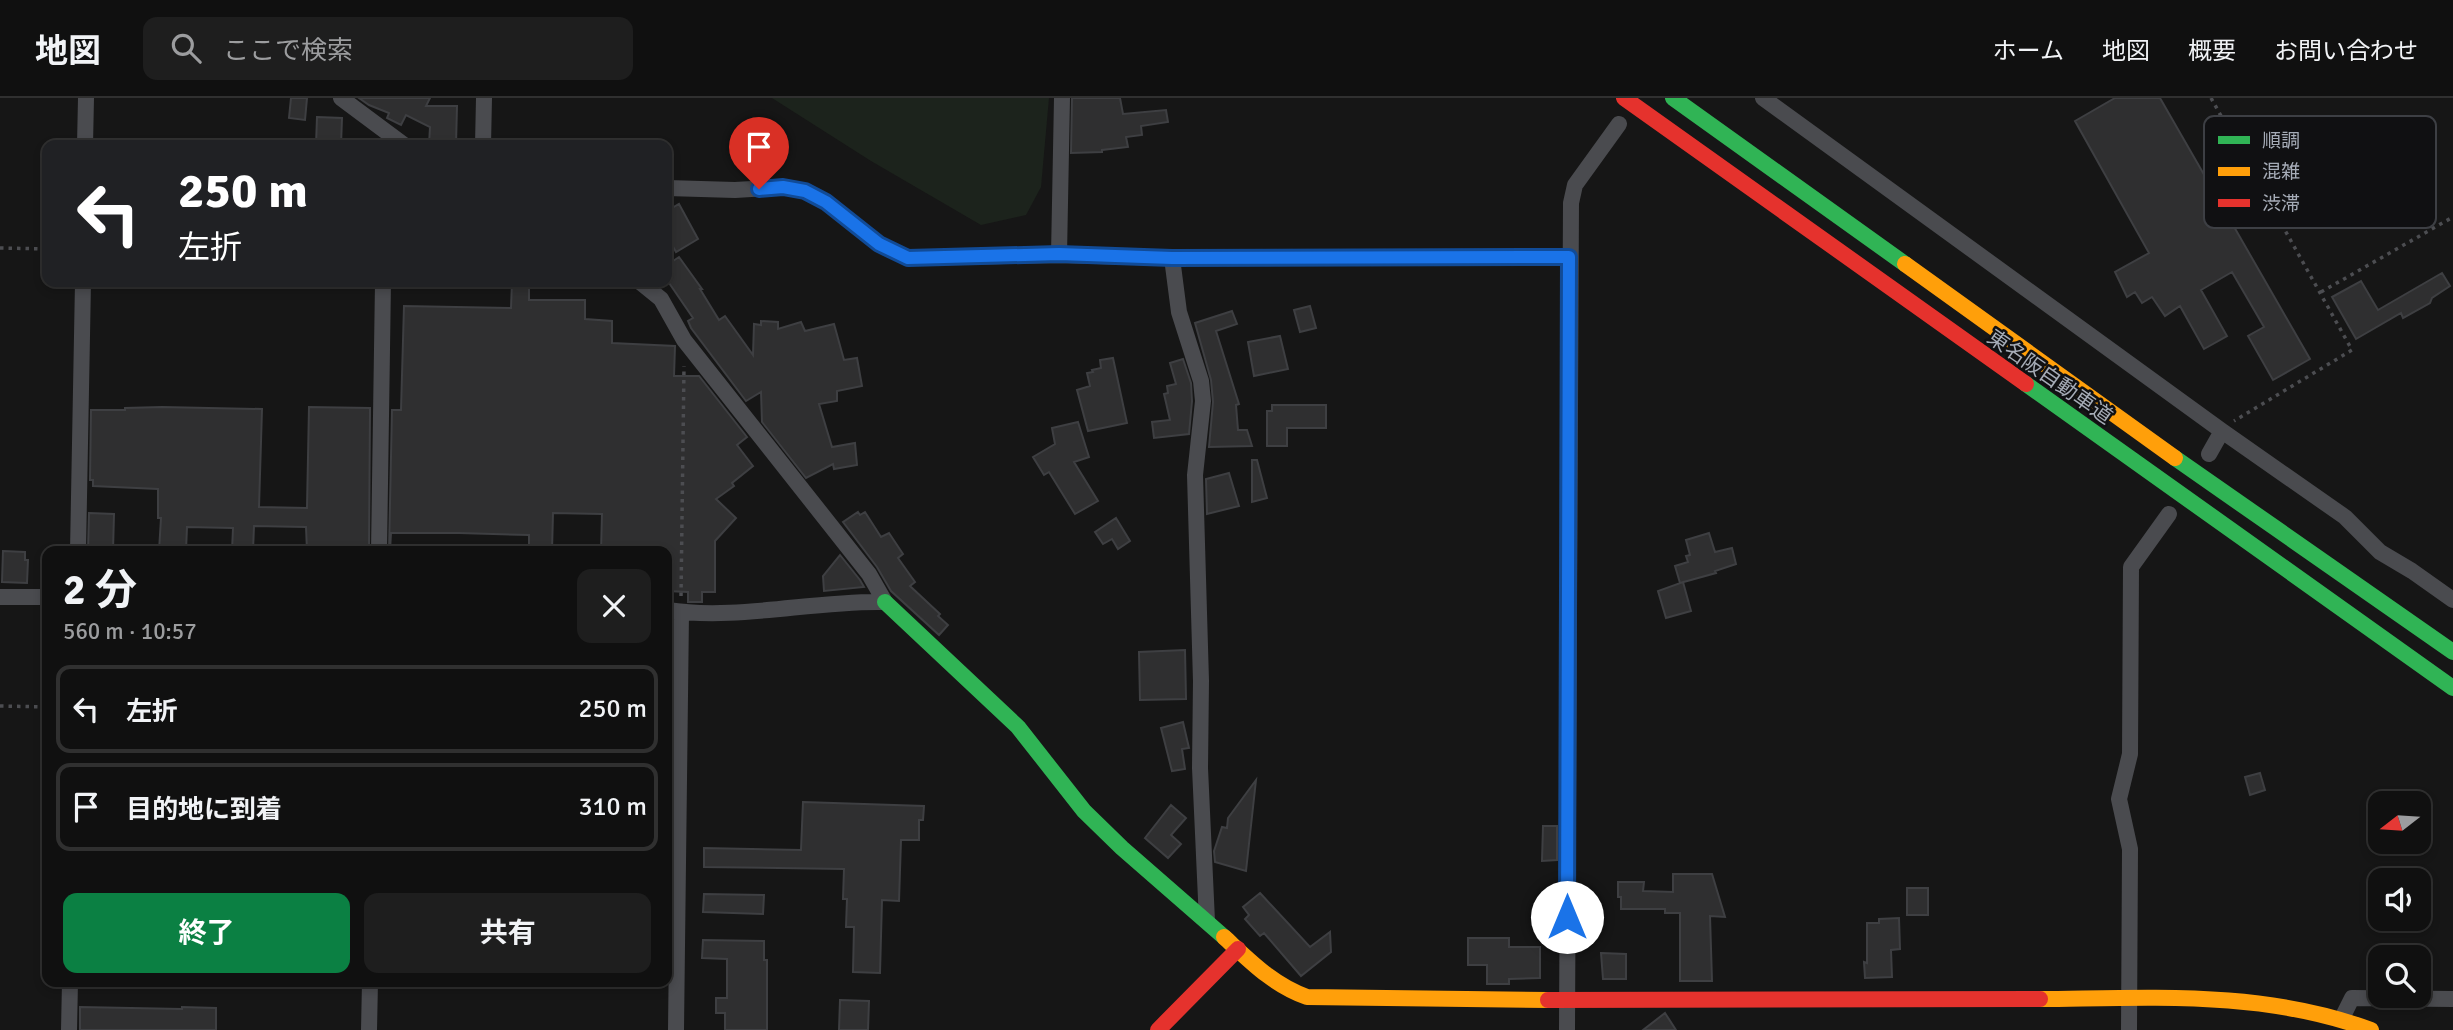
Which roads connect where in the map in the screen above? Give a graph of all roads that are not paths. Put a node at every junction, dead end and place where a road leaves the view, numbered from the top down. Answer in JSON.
{"nodes":[{"id":1,"x":86,"y":98,"type":"edge"},
{"id":2,"x":341,"y":98,"type":"edge"},
{"id":3,"x":484,"y":98,"type":"edge"},
{"id":4,"x":1062,"y":98,"type":"edge"},
{"id":5,"x":1625,"y":98,"type":"edge"},
{"id":6,"x":1673,"y":98,"type":"edge"},
{"id":7,"x":1763,"y":98,"type":"edge"},
{"id":8,"x":1619,"y":124,"type":"dead end"},
{"id":9,"x":385,"y":139,"type":"edge"},
{"id":10,"x":85,"y":140,"type":"edge"},
{"id":11,"x":483,"y":140,"type":"edge"},
{"id":12,"x":672,"y":188,"type":"edge"},
{"id":13,"x":1059,"y":254,"type":"junction"},
{"id":14,"x":1569,"y":257,"type":"junction"},
{"id":15,"x":1172,"y":258,"type":"junction"},
{"id":16,"x":83,"y":287,"type":"edge"},
{"id":17,"x":383,"y":287,"type":"edge"},
{"id":18,"x":646,"y":287,"type":"edge"},
{"id":19,"x":2222,"y":431,"type":"junction"},
{"id":20,"x":2209,"y":454,"type":"dead end"},
{"id":21,"x":2169,"y":514,"type":"dead end"},
{"id":22,"x":78,"y":546,"type":"edge"},
{"id":23,"x":379,"y":546,"type":"edge"},
{"id":24,"x":0,"y":597,"type":"edge"},
{"id":25,"x":42,"y":597,"type":"edge"},
{"id":26,"x":2453,"y":600,"type":"edge"},
{"id":27,"x":885,"y":602,"type":"junction"},
{"id":28,"x":674,"y":611,"type":"edge"},
{"id":29,"x":2453,"y":652,"type":"edge"},
{"id":30,"x":2453,"y":688,"type":"edge"},
{"id":31,"x":672,"y":870,"type":"edge"},
{"id":32,"x":1207,"y":921,"type":"junction"},
{"id":33,"x":1238,"y":949,"type":"junction"},
{"id":34,"x":70,"y":987,"type":"edge"},
{"id":35,"x":370,"y":987,"type":"edge"},
{"id":36,"x":2129,"y":997,"type":"junction"},
{"id":37,"x":2453,"y":999,"type":"edge"},
{"id":38,"x":1567,"y":1000,"type":"junction"},
{"id":39,"x":2342,"y":1018,"type":"junction"},
{"id":40,"x":69,"y":1030,"type":"edge"},
{"id":41,"x":369,"y":1030,"type":"edge"},
{"id":42,"x":676,"y":1030,"type":"edge"},
{"id":43,"x":1158,"y":1030,"type":"edge"},
{"id":44,"x":1567,"y":1030,"type":"edge"},
{"id":45,"x":2129,"y":1030,"type":"edge"},
{"id":46,"x":2371,"y":1030,"type":"edge"}],
"edges":[{"from":1,"to":10,"type":"street"},
{"from":2,"to":9,"type":"street"},
{"from":3,"to":11,"type":"street"},
{"from":4,"to":13,"type":"street"},
{"from":5,"to":30,"type":"main road","name":"東名阪自動車道"},
{"from":6,"to":29,"type":"main road","name":"東名阪自動車道"},
{"from":7,"to":19,"type":"street"},
{"from":8,"to":14,"type":"street"},
{"from":12,"to":13,"type":"street"},
{"from":13,"to":15,"type":"street"},
{"from":14,"to":15,"type":"street"},
{"from":14,"to":38,"type":"street"},
{"from":15,"to":32,"type":"street"},
{"from":16,"to":22,"type":"street"},
{"from":17,"to":23,"type":"street"},
{"from":18,"to":27,"type":"street"},
{"from":19,"to":20,"type":"street"},
{"from":19,"to":26,"type":"street"},
{"from":21,"to":36,"type":"street"},
{"from":24,"to":25,"type":"street"},
{"from":27,"to":28,"type":"street"},
{"from":27,"to":32,"type":"main road"},
{"from":28,"to":31,"type":"street"},
{"from":31,"to":42,"type":"street"},
{"from":32,"to":33,"type":"main road"},
{"from":33,"to":38,"type":"main road"},
{"from":33,"to":43,"type":"main road"},
{"from":34,"to":40,"type":"street"},
{"from":35,"to":41,"type":"street"},
{"from":36,"to":38,"type":"main road"},
{"from":36,"to":39,"type":"main road"},
{"from":36,"to":45,"type":"street"},
{"from":37,"to":39,"type":"street"},
{"from":38,"to":44,"type":"street"},
{"from":39,"to":46,"type":"main road"}]}
